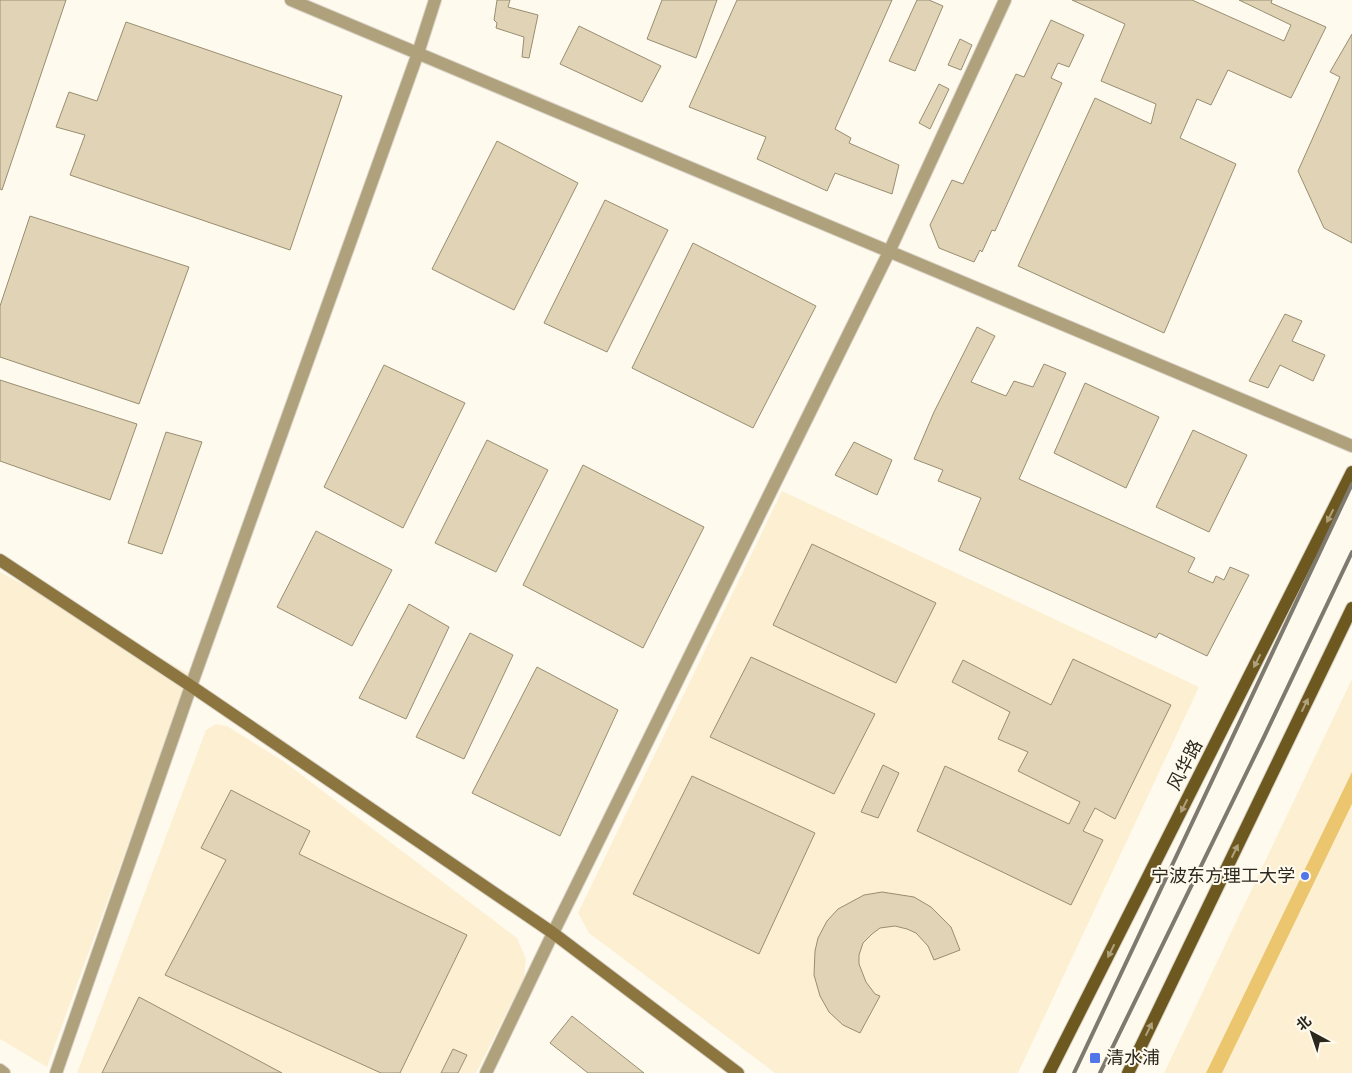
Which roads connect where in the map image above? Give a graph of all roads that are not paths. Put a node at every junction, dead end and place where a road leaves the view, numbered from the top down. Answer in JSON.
{"nodes":[{"id":1,"x":291,"y":0,"type":"edge"},
{"id":2,"x":435,"y":0,"type":"edge"},
{"id":3,"x":1005,"y":0,"type":"edge"},
{"id":4,"x":418,"y":53,"type":"junction"},
{"id":5,"x":889,"y":252,"type":"junction"},
{"id":6,"x":1352,"y":446,"type":"edge"},
{"id":7,"x":1352,"y":472,"type":"edge"},
{"id":8,"x":0,"y":560,"type":"edge"},
{"id":9,"x":1352,"y":608,"type":"edge"},
{"id":10,"x":191,"y":686,"type":"junction"},
{"id":11,"x":553,"y":933,"type":"junction"},
{"id":12,"x":0,"y":1070,"type":"edge"},
{"id":13,"x":4,"y":1073,"type":"edge"},
{"id":14,"x":56,"y":1073,"type":"edge"},
{"id":15,"x":486,"y":1073,"type":"edge"},
{"id":16,"x":738,"y":1073,"type":"edge"},
{"id":17,"x":1049,"y":1073,"type":"edge"},
{"id":18,"x":1128,"y":1073,"type":"edge"}],
"edges":[{"from":1,"to":4,"type":"street"},
{"from":2,"to":4,"type":"street"},
{"from":3,"to":5,"type":"street"},
{"from":4,"to":5,"type":"street"},
{"from":4,"to":10,"type":"street"},
{"from":5,"to":6,"type":"street"},
{"from":5,"to":11,"type":"street"},
{"from":7,"to":17,"type":"main road","name":"风华路","one_way":true},
{"from":8,"to":10,"type":"main road"},
{"from":18,"to":9,"type":"main road","one_way":true},
{"from":10,"to":11,"type":"main road"},
{"from":10,"to":14,"type":"street"},
{"from":11,"to":15,"type":"street"},
{"from":11,"to":16,"type":"main road"},
{"from":12,"to":13,"type":"street"}]}
